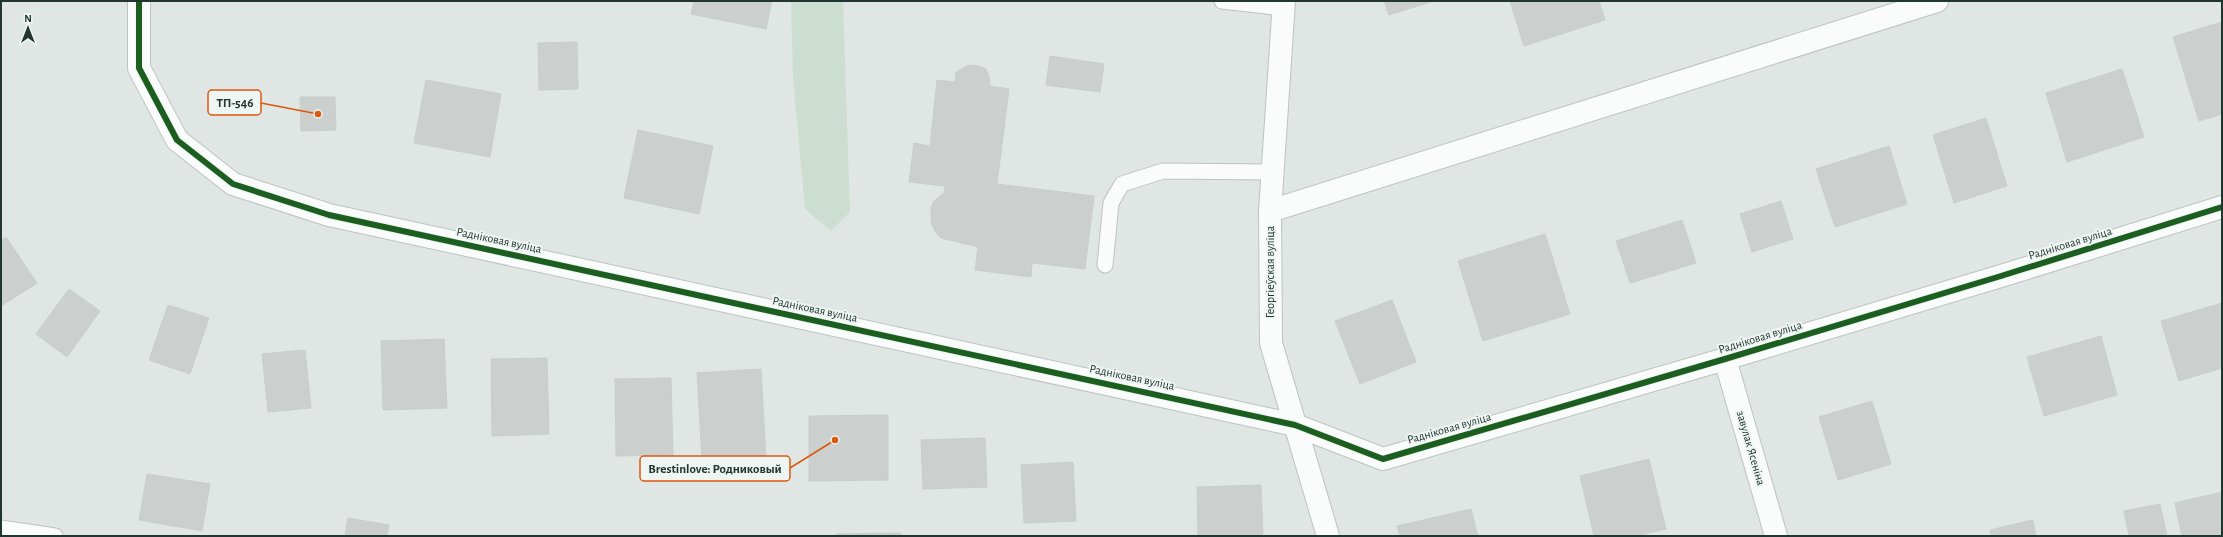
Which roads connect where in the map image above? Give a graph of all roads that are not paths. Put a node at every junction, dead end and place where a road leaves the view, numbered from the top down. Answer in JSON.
{"nodes":[{"id":1,"x":139,"y":1,"type":"edge"},
{"id":2,"x":1222,"y":1,"type":"edge"},
{"id":3,"x":1937,"y":1,"type":"edge"},
{"id":4,"x":1283,"y":4,"type":"edge"},
{"id":5,"x":1272,"y":172,"type":"junction"},
{"id":6,"x":2222,"y":207,"type":"edge"},
{"id":7,"x":1270,"y":211,"type":"junction"},
{"id":8,"x":1105,"y":265,"type":"dead end"},
{"id":9,"x":1725,"y":359,"type":"junction"},
{"id":10,"x":1295,"y":424,"type":"junction"},
{"id":11,"x":1,"y":528,"type":"edge"},
{"id":12,"x":55,"y":536,"type":"edge"},
{"id":13,"x":1328,"y":536,"type":"edge"},
{"id":14,"x":1776,"y":536,"type":"edge"}],
"edges":[{"from":1,"to":10,"type":"street","name":"Радніковая вуліца"},
{"from":2,"to":4,"type":"lane"},
{"from":3,"to":7,"type":"street"},
{"from":4,"to":5,"type":"street","name":"Георгіеўская вуліца"},
{"from":5,"to":7,"type":"street","name":"Георгіеўская вуліца"},
{"from":5,"to":8,"type":"lane"},
{"from":6,"to":9,"type":"street","name":"Радніковая вуліца"},
{"from":7,"to":10,"type":"street","name":"Георгіеўская вуліца"},
{"from":9,"to":10,"type":"street","name":"Радніковая вуліца"},
{"from":9,"to":14,"type":"street","name":"завулак Ясеніна"},
{"from":10,"to":13,"type":"street","name":"Георгіеўская вуліца"},
{"from":11,"to":12,"type":"lane"}]}
